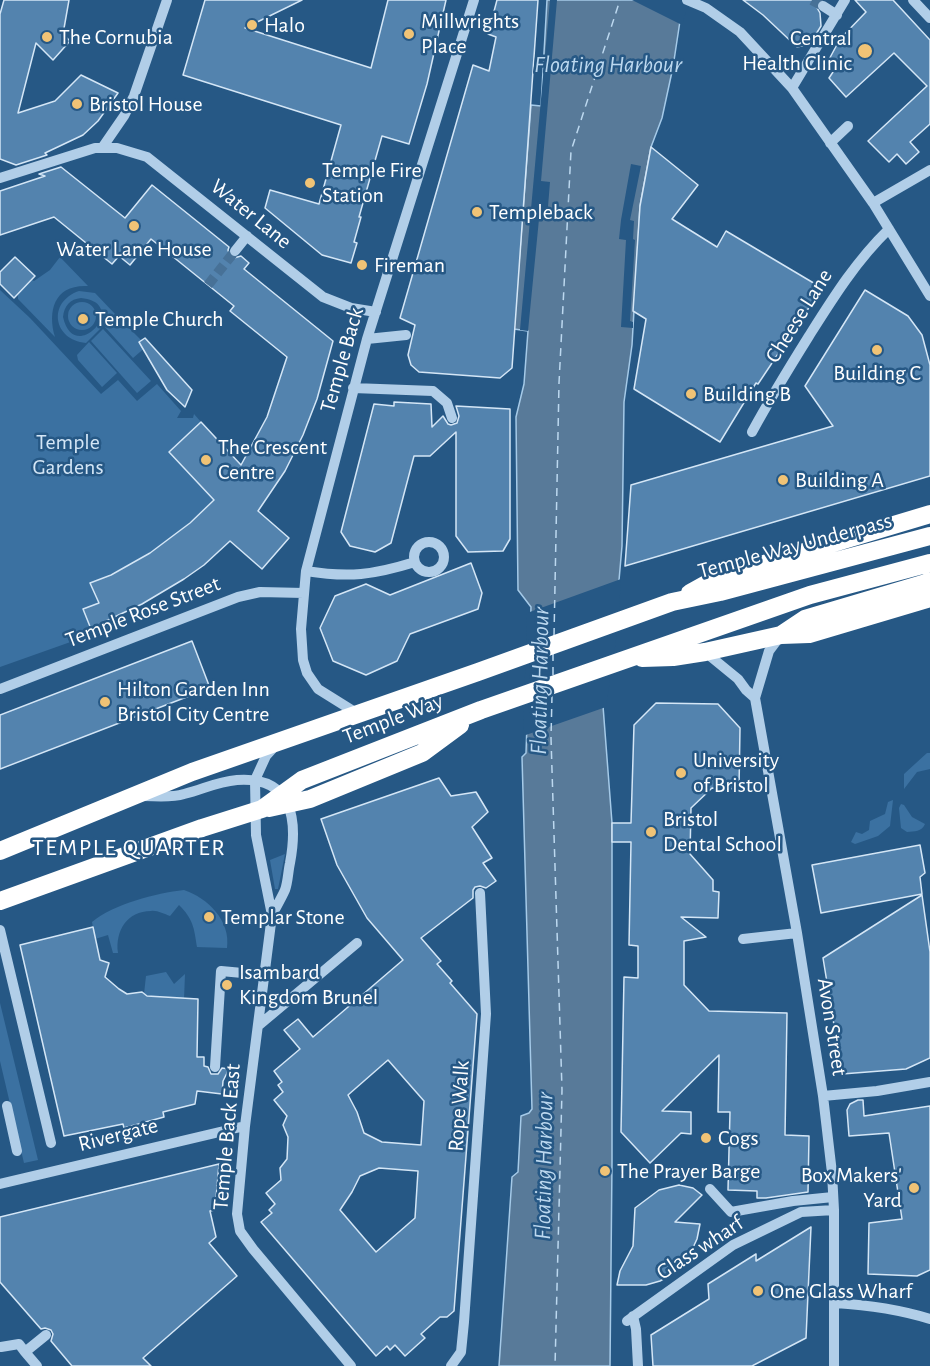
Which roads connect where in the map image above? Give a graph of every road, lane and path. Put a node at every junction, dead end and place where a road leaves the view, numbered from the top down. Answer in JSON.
{"nodes":[{"id":1,"x":167,"y":0,"type":"edge"},
{"id":2,"x":474,"y":0,"type":"edge"},
{"id":3,"x":845,"y":0,"type":"edge"},
{"id":4,"x":913,"y":0,"type":"edge"},
{"id":5,"x":690,"y":2,"type":"edge"},
{"id":6,"x":823,"y":6,"type":"dead end"},
{"id":7,"x":837,"y":15,"type":"junction"},
{"id":8,"x":930,"y":18,"type":"edge"},
{"id":9,"x":792,"y":88,"type":"junction"},
{"id":10,"x":848,"y":126,"type":"dead end"},
{"id":11,"x":830,"y":143,"type":"junction"},
{"id":12,"x":102,"y":148,"type":"junction"},
{"id":13,"x":930,"y":170,"type":"edge"},
{"id":14,"x":0,"y":178,"type":"edge"},
{"id":15,"x":873,"y":203,"type":"junction"},
{"id":16,"x":889,"y":229,"type":"junction"},
{"id":17,"x":247,"y":236,"type":"junction"},
{"id":18,"x":235,"y":251,"type":"tunnel mouth"},
{"id":19,"x":930,"y":296,"type":"edge"},
{"id":20,"x":376,"y":312,"type":"junction"},
{"id":21,"x":406,"y":334,"type":"dead end"},
{"id":22,"x":367,"y":339,"type":"junction"},
{"id":23,"x":353,"y":388,"type":"junction"},
{"id":24,"x":452,"y":418,"type":"dead end"},
{"id":25,"x":752,"y":432,"type":"dead end"},
{"id":26,"x":930,"y":514,"type":"edge"},
{"id":27,"x":930,"y":536,"type":"edge"},
{"id":28,"x":415,"y":562,"type":"dead end"},
{"id":29,"x":930,"y":563,"type":"edge"},
{"id":30,"x":306,"y":571,"type":"junction"},
{"id":31,"x":930,"y":581,"type":"edge"},
{"id":32,"x":304,"y":593,"type":"junction"},
{"id":33,"x":930,"y":598,"type":"edge"},
{"id":34,"x":672,"y":602,"type":"junction"},
{"id":35,"x":781,"y":635,"type":"junction"},
{"id":36,"x":673,"y":650,"type":"junction"},
{"id":37,"x":705,"y":652,"type":"junction"},
{"id":38,"x":0,"y":688,"type":"edge"},
{"id":39,"x":755,"y":698,"type":"junction"},
{"id":40,"x":358,"y":714,"type":"junction"},
{"id":41,"x":278,"y":742,"type":"junction"},
{"id":42,"x":255,"y":780,"type":"junction"},
{"id":43,"x":138,"y":795,"type":"junction"},
{"id":44,"x":285,"y":800,"type":"junction"},
{"id":45,"x":258,"y":810,"type":"junction"},
{"id":46,"x":0,"y":851,"type":"edge"},
{"id":47,"x":480,"y":893,"type":"dead end"},
{"id":48,"x":0,"y":901,"type":"edge"},
{"id":49,"x":272,"y":915,"type":"junction"},
{"id":50,"x":0,"y":930,"type":"edge"},
{"id":51,"x":797,"y":933,"type":"junction"},
{"id":52,"x":743,"y":939,"type":"dead end"},
{"id":53,"x":357,"y":943,"type":"dead end"},
{"id":54,"x":264,"y":975,"type":"junction"},
{"id":55,"x":258,"y":1026,"type":"junction"},
{"id":56,"x":215,"y":1067,"type":"dead end"},
{"id":57,"x":930,"y":1082,"type":"edge"},
{"id":58,"x":823,"y":1096,"type":"junction"},
{"id":59,"x":7,"y":1107,"type":"dead end"},
{"id":60,"x":246,"y":1126,"type":"junction"},
{"id":61,"x":51,"y":1143,"type":"dead end"},
{"id":62,"x":17,"y":1151,"type":"dead end"},
{"id":63,"x":0,"y":1184,"type":"edge"},
{"id":64,"x":710,"y":1189,"type":"dead end"},
{"id":65,"x":833,"y":1197,"type":"junction"},
{"id":66,"x":834,"y":1210,"type":"junction"},
{"id":67,"x":835,"y":1303,"type":"junction"},
{"id":68,"x":930,"y":1319,"type":"edge"},
{"id":69,"x":46,"y":1335,"type":"dead end"},
{"id":70,"x":0,"y":1347,"type":"edge"},
{"id":71,"x":25,"y":1352,"type":"junction"},
{"id":72,"x":0,"y":1360,"type":"edge"},
{"id":73,"x":348,"y":1365,"type":"edge"},
{"id":74,"x":37,"y":1366,"type":"edge"},
{"id":75,"x":451,"y":1366,"type":"edge"},
{"id":76,"x":638,"y":1366,"type":"edge"},
{"id":77,"x":834,"y":1366,"type":"edge"}],
"edges":[{"from":1,"to":12,"type":"street"},
{"from":2,"to":20,"type":"street","name":"Temple Back"},
{"from":3,"to":7,"type":"street"},
{"from":4,"to":8,"type":"street"},
{"from":5,"to":9,"type":"street"},
{"from":6,"to":7,"type":"street"},
{"from":7,"to":9,"type":"street"},
{"from":9,"to":11,"type":"street"},
{"from":10,"to":11,"type":"street"},
{"from":11,"to":15,"type":"street"},
{"from":12,"to":14,"type":"street"},
{"from":12,"to":17,"type":"street","name":"Water Lane"},
{"from":13,"to":15,"type":"street"},
{"from":15,"to":16,"type":"street"},
{"from":16,"to":19,"type":"street"},
{"from":16,"to":25,"type":"street","name":"Cheese Lane"},
{"from":17,"to":18,"type":"street"},
{"from":17,"to":20,"type":"street","name":"Water Lane"},
{"from":20,"to":22,"type":"street","name":"Temple Back"},
{"from":21,"to":22,"type":"street"},
{"from":22,"to":23,"type":"street","name":"Temple Back"},
{"from":23,"to":24,"type":"street"},
{"from":23,"to":30,"type":"street","name":"Temple Back"},
{"from":26,"to":34,"type":"highway"},
{"from":27,"to":34,"type":"highway","name":"Temple Way Underpass"},
{"from":28,"to":30,"type":"street"},
{"from":29,"to":36,"type":"highway"},
{"from":30,"to":32,"type":"street","name":"Temple Back"},
{"from":31,"to":35,"type":"highway"},
{"from":32,"to":38,"type":"street","name":"Temple Rose Street"},
{"from":32,"to":40,"type":"street","name":"Temple Back"},
{"from":33,"to":35,"type":"highway"},
{"from":34,"to":40,"type":"highway","name":"Temple Way"},
{"from":35,"to":37,"type":"highway"},
{"from":35,"to":39,"type":"street","name":"Avon Street"},
{"from":36,"to":37,"type":"highway"},
{"from":36,"to":44,"type":"highway","name":"Temple Way"},
{"from":37,"to":39,"type":"street"},
{"from":39,"to":51,"type":"street","name":"Avon Street"},
{"from":40,"to":41,"type":"highway","name":"Temple Way"},
{"from":41,"to":42,"type":"street"},
{"from":41,"to":43,"type":"highway","name":"Temple Way"},
{"from":42,"to":43,"type":"street"},
{"from":42,"to":44,"type":"street"},
{"from":42,"to":45,"type":"street","name":"Temple Back East"},
{"from":43,"to":46,"type":"highway","name":"Temple Way"},
{"from":44,"to":45,"type":"highway","name":"Temple Way"},
{"from":44,"to":49,"type":"street","name":"Temple Back East"},
{"from":45,"to":48,"type":"highway","name":"Temple Way"},
{"from":45,"to":49,"type":"street","name":"Temple Back East"},
{"from":47,"to":75,"type":"street","name":"Rope Walk"},
{"from":49,"to":54,"type":"street","name":"Temple Back East"},
{"from":50,"to":61,"type":"street"},
{"from":51,"to":52,"type":"street"},
{"from":51,"to":58,"type":"street","name":"Avon Street"},
{"from":53,"to":55,"type":"street"},
{"from":54,"to":55,"type":"street","name":"Temple Back East"},
{"from":54,"to":56,"type":"street"},
{"from":55,"to":60,"type":"street","name":"Temple Back East"},
{"from":57,"to":58,"type":"street"},
{"from":58,"to":65,"type":"street","name":"Avon Street"},
{"from":59,"to":62,"type":"street"},
{"from":60,"to":63,"type":"street","name":"Rivergate"},
{"from":60,"to":73,"type":"street","name":"Temple Back East"},
{"from":64,"to":65,"type":"street"},
{"from":65,"to":66,"type":"street","name":"Avon Street"},
{"from":66,"to":67,"type":"street","name":"Avon Street"},
{"from":66,"to":76,"type":"street","name":"Glass wharf"},
{"from":67,"to":68,"type":"street"},
{"from":67,"to":77,"type":"street","name":"Avon Street"},
{"from":69,"to":71,"type":"street"},
{"from":70,"to":71,"type":"street"},
{"from":70,"to":72,"type":"street"},
{"from":71,"to":74,"type":"street"}]}
